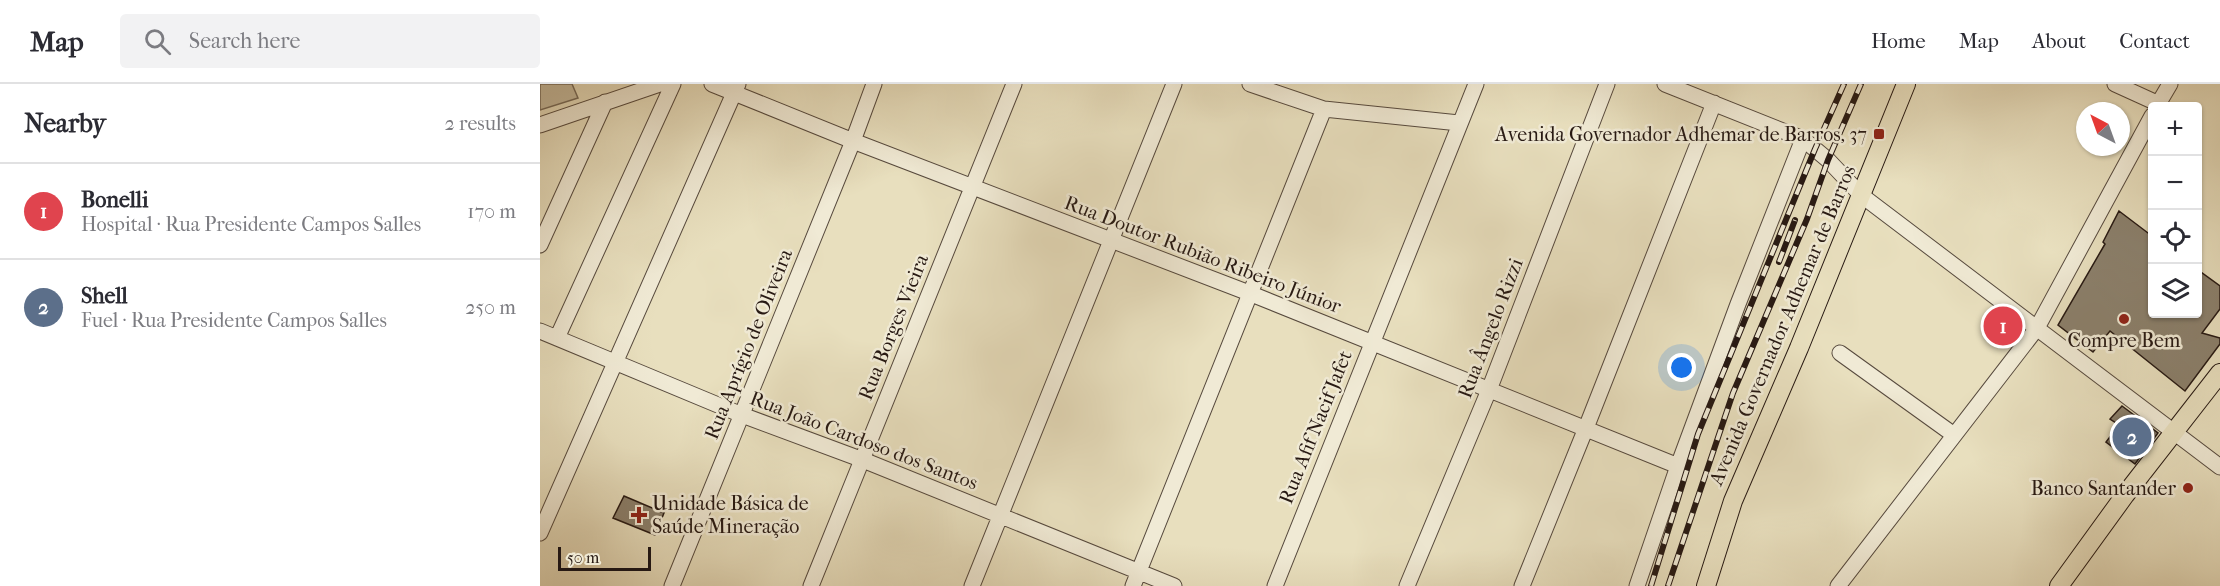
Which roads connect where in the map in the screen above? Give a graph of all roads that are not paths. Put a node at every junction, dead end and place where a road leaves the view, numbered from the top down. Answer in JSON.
{"nodes":[{"id":1,"x":660,"y":84,"type":"edge"},
{"id":2,"x":673,"y":84,"type":"edge"},
{"id":3,"x":712,"y":84,"type":"edge"},
{"id":4,"x":874,"y":84,"type":"edge"},
{"id":5,"x":1014,"y":84,"type":"edge"},
{"id":6,"x":1174,"y":84,"type":"edge"},
{"id":7,"x":1256,"y":84,"type":"edge"},
{"id":8,"x":1476,"y":84,"type":"edge"},
{"id":9,"x":1607,"y":84,"type":"edge"},
{"id":10,"x":1906,"y":84,"type":"edge"},
{"id":11,"x":2115,"y":84,"type":"edge"},
{"id":12,"x":2170,"y":84,"type":"edge"},
{"id":13,"x":1671,"y":85,"type":"edge"},
{"id":14,"x":736,"y":88,"type":"edge"},
{"id":15,"x":605,"y":102,"type":"junction"},
{"id":16,"x":2160,"y":102,"type":"edge"},
{"id":17,"x":1714,"y":103,"type":"junction"},
{"id":18,"x":2148,"y":104,"type":"edge"},
{"id":19,"x":1324,"y":109,"type":"junction"},
{"id":20,"x":1459,"y":123,"type":"junction"},
{"id":21,"x":2148,"y":124,"type":"edge"},
{"id":22,"x":540,"y":125,"type":"edge"},
{"id":23,"x":1803,"y":139,"type":"junction"},
{"id":24,"x":853,"y":141,"type":"junction"},
{"id":25,"x":972,"y":187,"type":"junction"},
{"id":26,"x":1861,"y":195,"type":"junction"},
{"id":27,"x":1112,"y":240,"type":"junction"},
{"id":28,"x":540,"y":245,"type":"edge"},
{"id":29,"x":1249,"y":293,"type":"junction"},
{"id":30,"x":2037,"y":328,"type":"junction"},
{"id":31,"x":540,"y":331,"type":"edge"},
{"id":32,"x":557,"y":338,"type":"junction"},
{"id":33,"x":1372,"y":342,"type":"junction"},
{"id":34,"x":1840,"y":353,"type":"dead end"},
{"id":35,"x":615,"y":363,"type":"junction"},
{"id":36,"x":2220,"y":373,"type":"edge"},
{"id":37,"x":1489,"y":390,"type":"junction"},
{"id":38,"x":742,"y":416,"type":"junction"},
{"id":39,"x":1586,"y":428,"type":"junction"},
{"id":40,"x":2174,"y":431,"type":"junction"},
{"id":41,"x":1954,"y":435,"type":"junction"},
{"id":42,"x":863,"y":460,"type":"junction"},
{"id":43,"x":1678,"y":466,"type":"junction"},
{"id":44,"x":2220,"y":467,"type":"edge"},
{"id":45,"x":1000,"y":516,"type":"junction"},
{"id":46,"x":540,"y":533,"type":"edge"},
{"id":47,"x":1136,"y":579,"type":"edge"},
{"id":48,"x":672,"y":586,"type":"edge"},
{"id":49,"x":811,"y":586,"type":"edge"},
{"id":50,"x":972,"y":586,"type":"edge"},
{"id":51,"x":1174,"y":586,"type":"edge"},
{"id":52,"x":1275,"y":586,"type":"edge"},
{"id":53,"x":1407,"y":586,"type":"edge"},
{"id":54,"x":1522,"y":586,"type":"edge"},
{"id":55,"x":1637,"y":586,"type":"edge"},
{"id":56,"x":1706,"y":586,"type":"edge"},
{"id":57,"x":1838,"y":586,"type":"edge"},
{"id":58,"x":2059,"y":586,"type":"edge"}],
"edges":[{"from":1,"to":15,"type":"street"},
{"from":2,"to":32,"type":"street"},
{"from":3,"to":14,"type":"street","name":"Rua Doutor Rubião Ribeiro Júnior"},
{"from":4,"to":24,"type":"street","name":"Rua Aprígio de Oliveira"},
{"from":5,"to":25,"type":"street","name":"Rua Borges Vieira"},
{"from":6,"to":27,"type":"street"},
{"from":7,"to":19,"type":"street"},
{"from":8,"to":20,"type":"street","name":"Rua Afif Nacif Jafet"},
{"from":9,"to":37,"type":"street","name":"Rua Ângelo Rizzi"},
{"from":10,"to":26,"type":"main road","name":"Avenida Governador Adhemar de Barros"},
{"from":11,"to":18,"type":"street"},
{"from":12,"to":16,"type":"street"},
{"from":13,"to":17,"type":"street"},
{"from":14,"to":24,"type":"street","name":"Rua Doutor Rubião Ribeiro Júnior"},
{"from":14,"to":35,"type":"street"},
{"from":15,"to":22,"type":"street"},
{"from":15,"to":28,"type":"street"},
{"from":17,"to":23,"type":"street"},
{"from":17,"to":39,"type":"street"},
{"from":19,"to":20,"type":"street"},
{"from":19,"to":29,"type":"street"},
{"from":20,"to":33,"type":"street","name":"Rua Afif Nacif Jafet"},
{"from":21,"to":30,"type":"street"},
{"from":23,"to":26,"type":"street"},
{"from":23,"to":43,"type":"street"},
{"from":24,"to":25,"type":"street","name":"Rua Doutor Rubião Ribeiro Júnior"},
{"from":24,"to":38,"type":"street","name":"Rua Aprígio de Oliveira"},
{"from":25,"to":27,"type":"street","name":"Rua Doutor Rubião Ribeiro Júnior"},
{"from":25,"to":42,"type":"street","name":"Rua Borges Vieira"},
{"from":26,"to":30,"type":"street"},
{"from":26,"to":56,"type":"main road","name":"Avenida Governador Adhemar de Barros"},
{"from":27,"to":29,"type":"street","name":"Rua Doutor Rubião Ribeiro Júnior"},
{"from":27,"to":45,"type":"street"},
{"from":29,"to":33,"type":"street","name":"Rua Doutor Rubião Ribeiro Júnior"},
{"from":29,"to":47,"type":"street"},
{"from":30,"to":40,"type":"street"},
{"from":30,"to":41,"type":"street"},
{"from":31,"to":32,"type":"street","name":"Rua João Cardoso dos Santos"},
{"from":32,"to":35,"type":"street","name":"Rua João Cardoso dos Santos"},
{"from":33,"to":37,"type":"street","name":"Rua Doutor Rubião Ribeiro Júnior"},
{"from":33,"to":52,"type":"street","name":"Rua Afif Nacif Jafet"},
{"from":34,"to":41,"type":"street"},
{"from":35,"to":38,"type":"street","name":"Rua João Cardoso dos Santos"},
{"from":35,"to":46,"type":"street"},
{"from":36,"to":40,"type":"main road"},
{"from":37,"to":39,"type":"street","name":"Rua Doutor Rubião Ribeiro Júnior"},
{"from":37,"to":53,"type":"street","name":"Rua Ângelo Rizzi"},
{"from":38,"to":42,"type":"street","name":"Rua João Cardoso dos Santos"},
{"from":38,"to":48,"type":"street","name":"Rua Aprígio de Oliveira"},
{"from":39,"to":43,"type":"street","name":"Rua Doutor Rubião Ribeiro Júnior"},
{"from":39,"to":54,"type":"street"},
{"from":40,"to":44,"type":"street"},
{"from":40,"to":58,"type":"main road"},
{"from":41,"to":57,"type":"street"},
{"from":42,"to":45,"type":"street","name":"Rua João Cardoso dos Santos"},
{"from":42,"to":49,"type":"street","name":"Rua Borges Vieira"},
{"from":43,"to":55,"type":"street"},
{"from":45,"to":47,"type":"street","name":"Rua João Cardoso dos Santos"},
{"from":45,"to":50,"type":"street"},
{"from":47,"to":51,"type":"street","name":"Rua João Cardoso dos Santos"}]}
